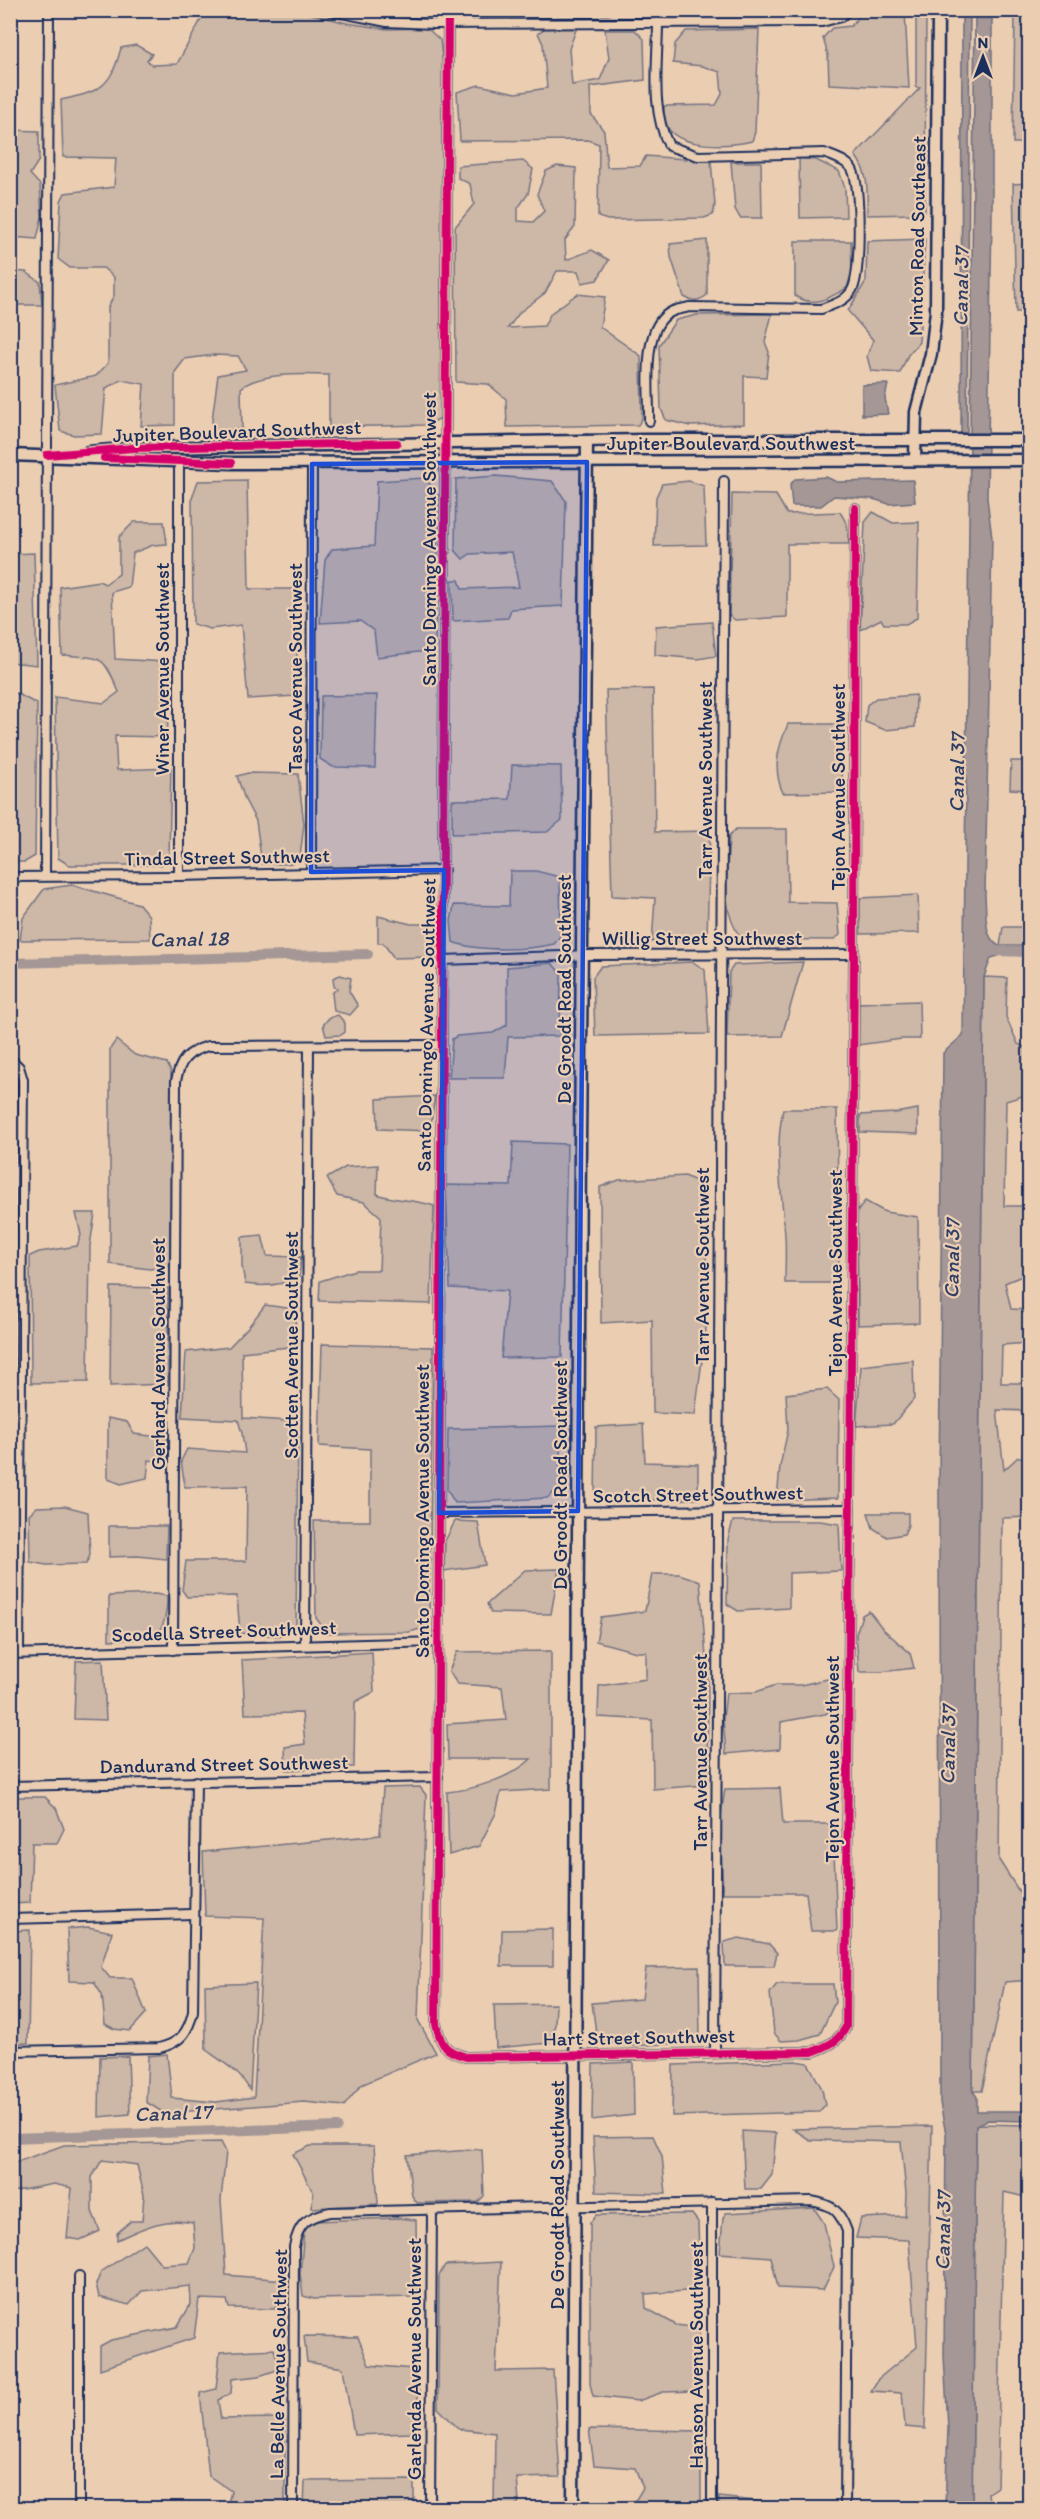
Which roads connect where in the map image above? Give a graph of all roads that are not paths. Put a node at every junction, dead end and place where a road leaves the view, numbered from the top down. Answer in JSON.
{"nodes":[{"id":1,"x":49,"y":10,"type":"edge"},
{"id":2,"x":327,"y":10,"type":"edge"},
{"id":3,"x":448,"y":10,"type":"edge"},
{"id":4,"x":848,"y":10,"type":"edge"},
{"id":5,"x":938,"y":10,"type":"edge"},
{"id":6,"x":658,"y":22,"type":"junction"},
{"id":7,"x":448,"y":23,"type":"junction"},
{"id":8,"x":650,"y":421,"type":"dead end"},
{"id":9,"x":915,"y":440,"type":"junction"},
{"id":10,"x":1029,"y":440,"type":"edge"},
{"id":11,"x":587,"y":441,"type":"junction"},
{"id":12,"x":446,"y":442,"type":"junction"},
{"id":13,"x":10,"y":455,"type":"edge"},
{"id":14,"x":47,"y":455,"type":"junction"},
{"id":15,"x":915,"y":459,"type":"junction"},
{"id":16,"x":1029,"y":460,"type":"edge"},
{"id":17,"x":445,"y":462,"type":"junction"},
{"id":18,"x":587,"y":462,"type":"junction"},
{"id":19,"x":179,"y":463,"type":"junction"},
{"id":20,"x":312,"y":464,"type":"junction"},
{"id":21,"x":724,"y":481,"type":"dead end"},
{"id":22,"x":855,"y":508,"type":"dead end"},
{"id":23,"x":444,"y":870,"type":"junction"},
{"id":24,"x":311,"y":872,"type":"junction"},
{"id":25,"x":45,"y":876,"type":"junction"},
{"id":26,"x":179,"y":876,"type":"junction"},
{"id":27,"x":10,"y":877,"type":"edge"},
{"id":28,"x":721,"y":954,"type":"junction"},
{"id":29,"x":854,"y":954,"type":"junction"},
{"id":30,"x":582,"y":955,"type":"junction"},
{"id":31,"x":442,"y":960,"type":"junction"},
{"id":32,"x":441,"y":1045,"type":"junction"},
{"id":33,"x":309,"y":1046,"type":"junction"},
{"id":34,"x":11,"y":1058,"type":"edge"},
{"id":35,"x":850,"y":1509,"type":"junction"},
{"id":36,"x":718,"y":1510,"type":"junction"},
{"id":37,"x":578,"y":1512,"type":"junction"},
{"id":38,"x":439,"y":1513,"type":"junction"},
{"id":39,"x":15,"y":1521,"type":"edge"},
{"id":40,"x":438,"y":1642,"type":"junction"},
{"id":41,"x":305,"y":1644,"type":"junction"},
{"id":42,"x":173,"y":1650,"type":"junction"},
{"id":43,"x":15,"y":1654,"type":"edge"},
{"id":44,"x":438,"y":1777,"type":"junction"},
{"id":45,"x":196,"y":1781,"type":"junction"},
{"id":46,"x":10,"y":1786,"type":"edge"},
{"id":47,"x":193,"y":1914,"type":"junction"},
{"id":48,"x":10,"y":1918,"type":"edge"},
{"id":49,"x":841,"y":2036,"type":"joint"},
{"id":50,"x":439,"y":2040,"type":"joint"},
{"id":51,"x":10,"y":2051,"type":"edge"},
{"id":52,"x":715,"y":2052,"type":"junction"},
{"id":53,"x":576,"y":2055,"type":"junction"},
{"id":54,"x":712,"y":2202,"type":"junction"},
{"id":55,"x":575,"y":2206,"type":"junction"},
{"id":56,"x":432,"y":2210,"type":"junction"},
{"id":57,"x":79,"y":2276,"type":"dead end"},
{"id":58,"x":79,"y":2508,"type":"edge"},
{"id":59,"x":293,"y":2508,"type":"edge"},
{"id":60,"x":430,"y":2508,"type":"edge"},
{"id":61,"x":573,"y":2508,"type":"edge"},
{"id":62,"x":712,"y":2508,"type":"edge"},
{"id":63,"x":845,"y":2508,"type":"edge"}],
"edges":[{"from":1,"to":14,"type":"street"},
{"from":2,"to":7,"type":"street"},
{"from":3,"to":7,"type":"street","name":"Santo Domingo Avenue Southwest"},
{"from":4,"to":6,"type":"street"},
{"from":5,"to":9,"type":"street","name":"Minton Road Southeast"},
{"from":6,"to":7,"type":"street"},
{"from":6,"to":8,"type":"street"},
{"from":7,"to":12,"type":"street","name":"Santo Domingo Avenue Southwest"},
{"from":9,"to":10,"type":"street","name":"Jupiter Boulevard Southwest"},
{"from":9,"to":11,"type":"street","name":"Jupiter Boulevard Southwest"},
{"from":9,"to":15,"type":"street","name":"Minton Road Southeast"},
{"from":11,"to":12,"type":"street","name":"Jupiter Boulevard Southwest"},
{"from":11,"to":18,"type":"street","name":"De Groodt Road Southwest"},
{"from":12,"to":14,"type":"street","name":"Jupiter Boulevard Southwest"},
{"from":12,"to":17,"type":"street","name":"Santo Domingo Avenue Southwest"},
{"from":13,"to":14,"type":"street","name":"Jupiter Boulevard Southwest"},
{"from":14,"to":19,"type":"street","name":"Jupiter Boulevard Southwest"},
{"from":14,"to":25,"type":"street"},
{"from":15,"to":16,"type":"street","name":"Jupiter Boulevard Southwest"},
{"from":15,"to":18,"type":"street","name":"Jupiter Boulevard Southwest"},
{"from":17,"to":18,"type":"street","name":"Jupiter Boulevard Southwest"},
{"from":17,"to":20,"type":"street","name":"Jupiter Boulevard Southwest"},
{"from":17,"to":23,"type":"street","name":"Santo Domingo Avenue Southwest"},
{"from":18,"to":30,"type":"street","name":"De Groodt Road Southwest"},
{"from":19,"to":20,"type":"street","name":"Jupiter Boulevard Southwest"},
{"from":19,"to":26,"type":"street","name":"Winer Avenue Southwest"},
{"from":20,"to":24,"type":"street","name":"Tasco Avenue Southwest"},
{"from":21,"to":28,"type":"street","name":"Tarr Avenue Southwest"},
{"from":22,"to":29,"type":"street","name":"Tejon Avenue Southwest"},
{"from":23,"to":24,"type":"street","name":"Tindal Street Southwest"},
{"from":23,"to":31,"type":"street","name":"Santo Domingo Avenue Southwest"},
{"from":24,"to":26,"type":"street","name":"Tindal Street Southwest"},
{"from":25,"to":26,"type":"street","name":"Tindal Street Southwest"},
{"from":25,"to":27,"type":"street","name":"Tindal Street Southwest"},
{"from":28,"to":29,"type":"street","name":"Willig Street Southwest"},
{"from":28,"to":30,"type":"street","name":"Willig Street Southwest"},
{"from":28,"to":36,"type":"street","name":"Tarr Avenue Southwest"},
{"from":29,"to":35,"type":"street","name":"Tejon Avenue Southwest"},
{"from":30,"to":31,"type":"street","name":"Willig Street Southwest"},
{"from":30,"to":37,"type":"street","name":"De Groodt Road Southwest"},
{"from":31,"to":32,"type":"street","name":"Santo Domingo Avenue Southwest"},
{"from":32,"to":33,"type":"street"},
{"from":32,"to":38,"type":"street","name":"Santo Domingo Avenue Southwest"},
{"from":33,"to":41,"type":"street","name":"Scotten Avenue Southwest"},
{"from":33,"to":42,"type":"street","name":"Gerhard Avenue Southwest"},
{"from":34,"to":39,"type":"street"},
{"from":35,"to":36,"type":"street","name":"Scotch Street Southwest"},
{"from":35,"to":49,"type":"street","name":"Tejon Avenue Southwest"},
{"from":36,"to":37,"type":"street","name":"Scotch Street Southwest"},
{"from":36,"to":52,"type":"street","name":"Tarr Avenue Southwest"},
{"from":37,"to":38,"type":"street","name":"Scotch Street Southwest"},
{"from":37,"to":53,"type":"street","name":"De Groodt Road Southwest"},
{"from":38,"to":40,"type":"street","name":"Santo Domingo Avenue Southwest"},
{"from":39,"to":43,"type":"street"},
{"from":40,"to":41,"type":"street","name":"Scodella Street Southwest"},
{"from":40,"to":44,"type":"street","name":"Santo Domingo Avenue Southwest"},
{"from":41,"to":42,"type":"street","name":"Scodella Street Southwest"},
{"from":42,"to":43,"type":"street","name":"Scodella Street Southwest"},
{"from":44,"to":45,"type":"street","name":"Dandurand Street Southwest"},
{"from":44,"to":50,"type":"street","name":"Santo Domingo Avenue Southwest"},
{"from":45,"to":46,"type":"street","name":"Dandurand Street Southwest"},
{"from":45,"to":47,"type":"street"},
{"from":47,"to":48,"type":"street"},
{"from":47,"to":51,"type":"street"},
{"from":49,"to":52,"type":"street","name":"Hart Street Southwest"},
{"from":50,"to":53,"type":"street","name":"Hart Street Southwest"},
{"from":52,"to":53,"type":"street","name":"Hart Street Southwest"},
{"from":53,"to":55,"type":"street","name":"De Groodt Road Southwest"},
{"from":54,"to":55,"type":"street"},
{"from":54,"to":62,"type":"street","name":"Hanson Avenue Southwest"},
{"from":54,"to":63,"type":"street"},
{"from":55,"to":56,"type":"street"},
{"from":55,"to":61,"type":"street","name":"De Groodt Road Southwest"},
{"from":56,"to":59,"type":"street","name":"La Belle Avenue Southwest"},
{"from":56,"to":60,"type":"street","name":"Garlenda Avenue Southwest"},
{"from":57,"to":58,"type":"street"}]}
